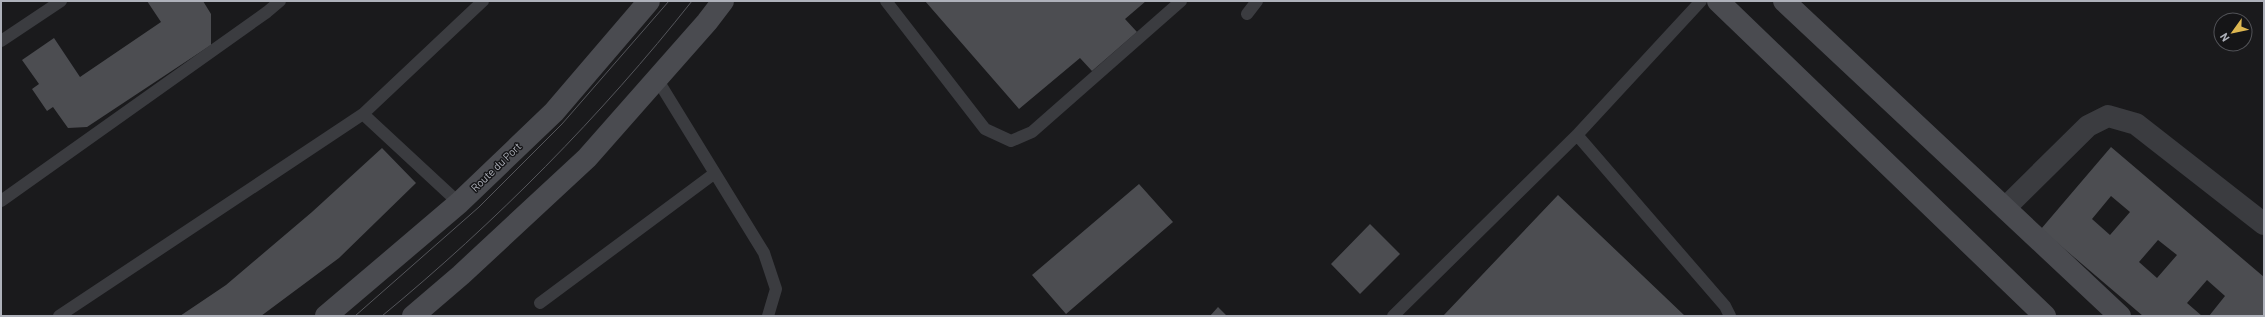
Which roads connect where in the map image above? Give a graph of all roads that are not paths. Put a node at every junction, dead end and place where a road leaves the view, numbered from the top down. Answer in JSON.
{"nodes":[{"id":1,"x":61,"y":1,"type":"edge"},
{"id":2,"x":280,"y":1,"type":"edge"},
{"id":3,"x":483,"y":1,"type":"edge"},
{"id":4,"x":649,"y":1,"type":"edge"},
{"id":5,"x":723,"y":1,"type":"edge"},
{"id":6,"x":886,"y":1,"type":"edge"},
{"id":7,"x":1181,"y":1,"type":"edge"},
{"id":8,"x":1257,"y":1,"type":"edge"},
{"id":9,"x":1701,"y":1,"type":"edge"},
{"id":10,"x":1718,"y":1,"type":"edge"},
{"id":11,"x":1784,"y":1,"type":"edge"},
{"id":12,"x":1247,"y":14,"type":"dead end"},
{"id":13,"x":1,"y":41,"type":"edge"},
{"id":14,"x":657,"y":79,"type":"junction"},
{"id":15,"x":363,"y":114,"type":"junction"},
{"id":16,"x":1577,"y":135,"type":"junction"},
{"id":17,"x":715,"y":173,"type":"junction"},
{"id":18,"x":1,"y":201,"type":"edge"},
{"id":19,"x":459,"y":203,"type":"junction"},
{"id":20,"x":2005,"y":208,"type":"junction"},
{"id":21,"x":2264,"y":224,"type":"edge"},
{"id":22,"x":540,"y":303,"type":"dead end"},
{"id":23,"x":59,"y":316,"type":"edge"},
{"id":24,"x":326,"y":316,"type":"edge"},
{"id":25,"x":413,"y":316,"type":"edge"},
{"id":26,"x":768,"y":316,"type":"edge"},
{"id":27,"x":1393,"y":316,"type":"edge"},
{"id":28,"x":1730,"y":316,"type":"edge"},
{"id":29,"x":2046,"y":316,"type":"edge"},
{"id":30,"x":2120,"y":316,"type":"edge"}],
"edges":[{"from":1,"to":13,"type":"lane"},
{"from":2,"to":18,"type":"lane"},
{"from":3,"to":15,"type":"lane"},
{"from":4,"to":19,"type":"main road","name":"Route du Port"},
{"from":5,"to":14,"type":"main road"},
{"from":6,"to":7,"type":"lane"},
{"from":8,"to":12,"type":"lane"},
{"from":9,"to":16,"type":"lane"},
{"from":10,"to":29,"type":"main road"},
{"from":11,"to":20,"type":"main road"},
{"from":14,"to":17,"type":"lane"},
{"from":14,"to":25,"type":"main road"},
{"from":15,"to":19,"type":"lane"},
{"from":15,"to":23,"type":"lane"},
{"from":16,"to":27,"type":"lane"},
{"from":16,"to":28,"type":"lane"},
{"from":17,"to":22,"type":"lane"},
{"from":17,"to":26,"type":"lane"},
{"from":19,"to":24,"type":"main road","name":"Route du Port"},
{"from":20,"to":21,"type":"street"},
{"from":20,"to":30,"type":"main road"}]}
